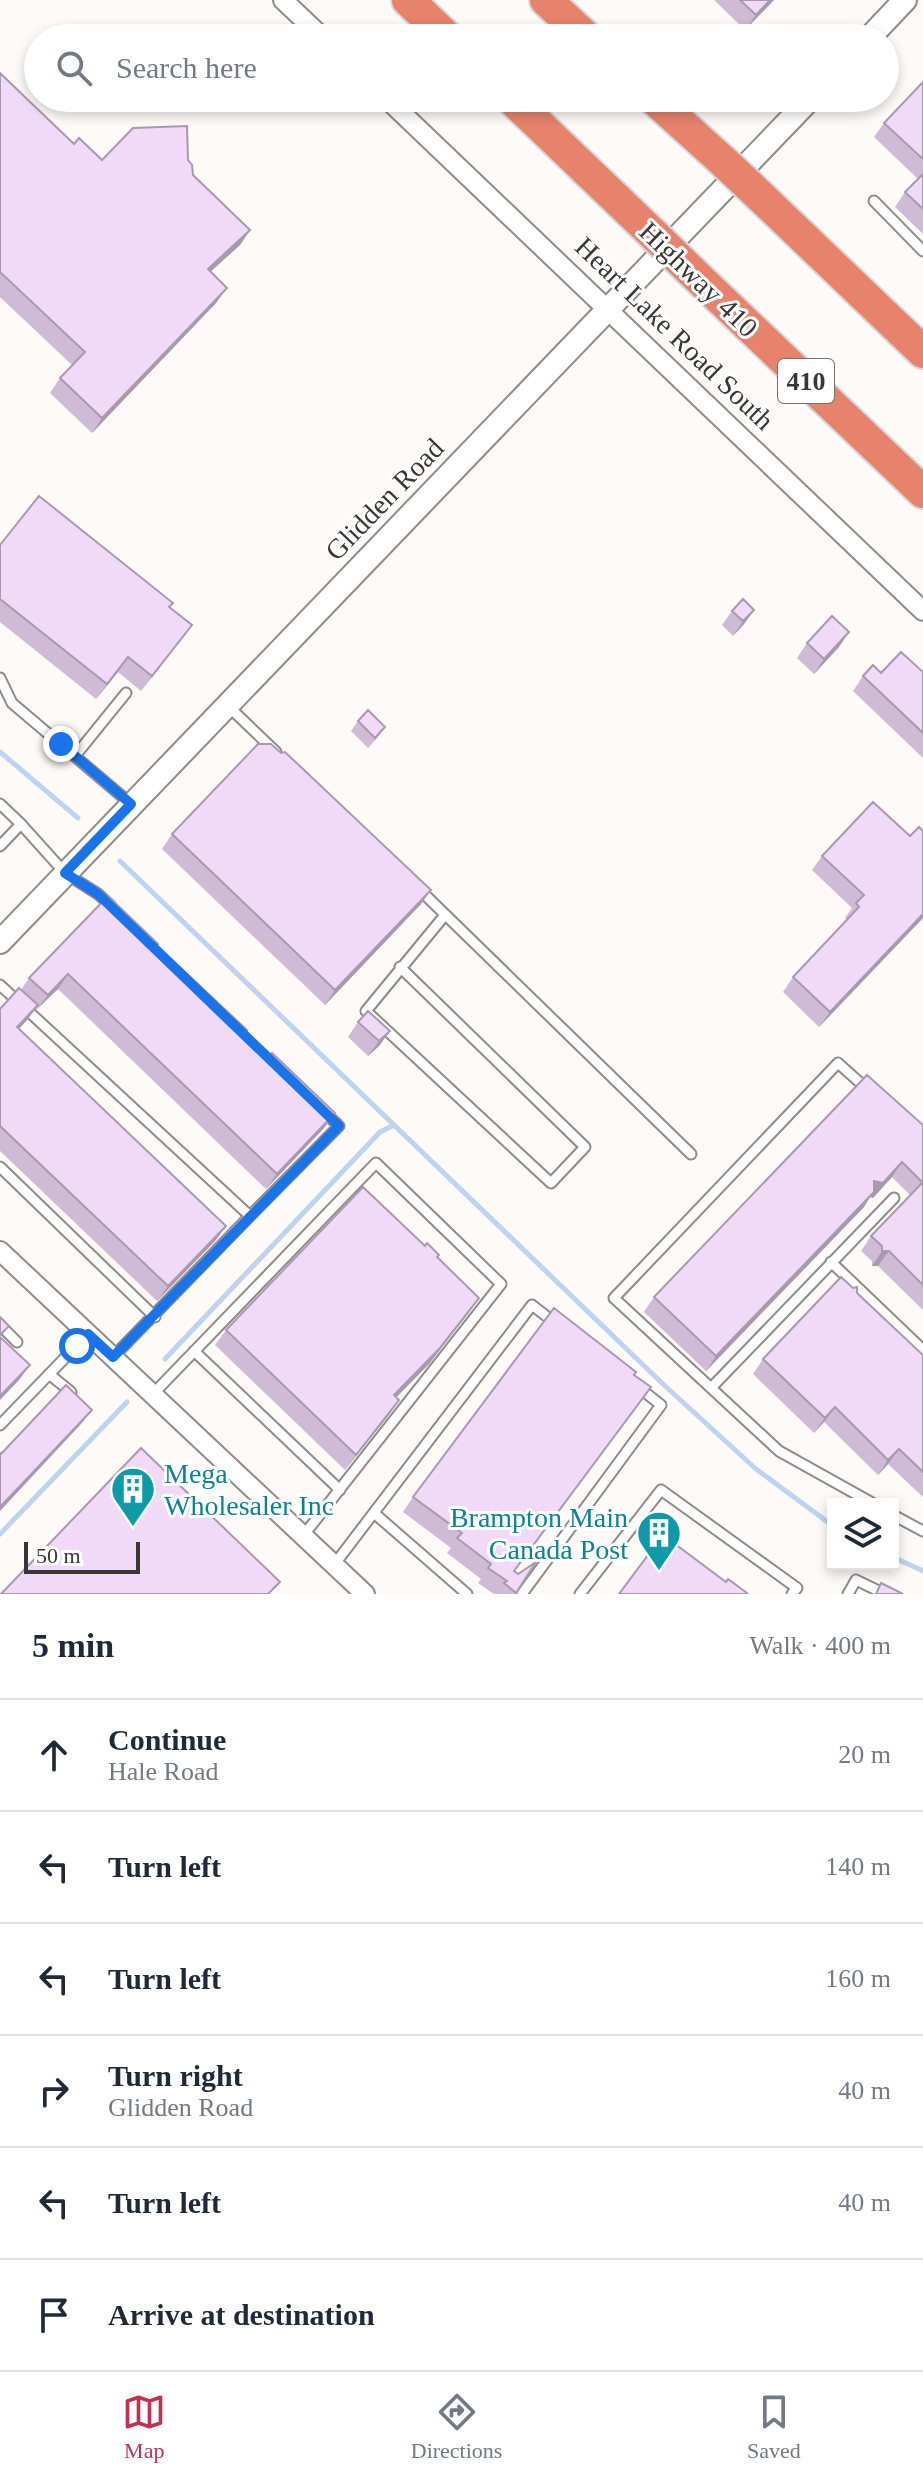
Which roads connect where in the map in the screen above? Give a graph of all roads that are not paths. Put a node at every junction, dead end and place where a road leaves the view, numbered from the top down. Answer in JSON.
{"nodes":[{"id":1,"x":283,"y":0,"type":"edge"},
{"id":2,"x":408,"y":0,"type":"edge"},
{"id":3,"x":546,"y":0,"type":"edge"},
{"id":4,"x":905,"y":0,"type":"edge"},
{"id":5,"x":308,"y":24,"type":"edge"},
{"id":6,"x":433,"y":24,"type":"edge"},
{"id":7,"x":572,"y":24,"type":"edge"},
{"id":8,"x":882,"y":24,"type":"edge"},
{"id":9,"x":401,"y":112,"type":"edge"},
{"id":10,"x":526,"y":112,"type":"edge"},
{"id":11,"x":668,"y":112,"type":"edge"},
{"id":12,"x":798,"y":112,"type":"edge"},
{"id":13,"x":874,"y":201,"type":"dead end"},
{"id":14,"x":923,"y":251,"type":"edge"},
{"id":15,"x":609,"y":308,"type":"junction"},
{"id":16,"x":923,"y":352,"type":"edge"},
{"id":17,"x":923,"y":492,"type":"edge"},
{"id":18,"x":923,"y":611,"type":"edge"},
{"id":19,"x":0,"y":678,"type":"edge"},
{"id":20,"x":126,"y":693,"type":"dead end"},
{"id":21,"x":227,"y":705,"type":"junction"},
{"id":22,"x":75,"y":756,"type":"junction"},
{"id":23,"x":284,"y":760,"type":"edge"},
{"id":24,"x":0,"y":804,"type":"edge"},
{"id":25,"x":131,"y":804,"type":"junction"},
{"id":26,"x":21,"y":824,"type":"junction"},
{"id":27,"x":0,"y":846,"type":"edge"},
{"id":28,"x":65,"y":873,"type":"junction"},
{"id":29,"x":411,"y":882,"type":"edge"},
{"id":30,"x":445,"y":915,"type":"junction"},
{"id":31,"x":121,"y":916,"type":"edge"},
{"id":32,"x":0,"y":942,"type":"edge"},
{"id":33,"x":400,"y":967,"type":"junction"},
{"id":34,"x":0,"y":985,"type":"edge"},
{"id":35,"x":870,"y":1092,"type":"edge"},
{"id":36,"x":316,"y":1104,"type":"edge"},
{"id":37,"x":691,"y":1154,"type":"dead end"},
{"id":38,"x":0,"y":1167,"type":"edge"},
{"id":39,"x":894,"y":1198,"type":"dead end"},
{"id":40,"x":250,"y":1216,"type":"junction"},
{"id":41,"x":0,"y":1251,"type":"edge"},
{"id":42,"x":831,"y":1262,"type":"junction"},
{"id":43,"x":155,"y":1317,"type":"junction"},
{"id":44,"x":0,"y":1325,"type":"edge"},
{"id":45,"x":567,"y":1332,"type":"edge"},
{"id":46,"x":88,"y":1334,"type":"junction"},
{"id":47,"x":17,"y":1342,"type":"dead end"},
{"id":48,"x":923,"y":1350,"type":"edge"},
{"id":49,"x":194,"y":1351,"type":"junction"},
{"id":50,"x":113,"y":1357,"type":"junction"},
{"id":51,"x":49,"y":1374,"type":"junction"},
{"id":52,"x":625,"y":1378,"type":"edge"},
{"id":53,"x":711,"y":1388,"type":"junction"},
{"id":54,"x":153,"y":1394,"type":"junction"},
{"id":55,"x":81,"y":1400,"type":"edge"},
{"id":56,"x":0,"y":1425,"type":"edge"},
{"id":57,"x":340,"y":1490,"type":"junction"},
{"id":58,"x":863,"y":1498,"type":"edge"},
{"id":59,"x":374,"y":1513,"type":"junction"},
{"id":60,"x":899,"y":1518,"type":"edge"},
{"id":61,"x":923,"y":1531,"type":"edge"},
{"id":62,"x":303,"y":1536,"type":"junction"},
{"id":63,"x":334,"y":1565,"type":"junction"},
{"id":64,"x":365,"y":1594,"type":"edge"},
{"id":65,"x":467,"y":1594,"type":"edge"},
{"id":66,"x":522,"y":1594,"type":"edge"},
{"id":67,"x":580,"y":1594,"type":"edge"},
{"id":68,"x":792,"y":1594,"type":"edge"},
{"id":69,"x":848,"y":1594,"type":"edge"},
{"id":70,"x":885,"y":1594,"type":"edge"}],
"edges":[{"from":1,"to":5,"type":"street"},
{"from":2,"to":6,"type":"highway"},
{"from":3,"to":7,"type":"highway"},
{"from":4,"to":8,"type":"street"},
{"from":9,"to":15,"type":"street","name":"Heart Lake Road South"},
{"from":10,"to":17,"type":"highway","name":"Highway 410","number":"410","bridge":true},
{"from":11,"to":16,"type":"highway","bridge":true},
{"from":12,"to":15,"type":"street","name":"Glidden Road"},
{"from":13,"to":14,"type":"lane"},
{"from":15,"to":18,"type":"street","name":"Heart Lake Road South"},
{"from":15,"to":21,"type":"street","name":"Glidden Road"},
{"from":19,"to":22,"type":"lane"},
{"from":20,"to":22,"type":"lane"},
{"from":21,"to":23,"type":"lane"},
{"from":21,"to":25,"type":"street","name":"Glidden Road"},
{"from":22,"to":25,"type":"lane"},
{"from":24,"to":26,"type":"lane"},
{"from":25,"to":28,"type":"street","name":"Glidden Road"},
{"from":26,"to":27,"type":"lane"},
{"from":26,"to":28,"type":"lane"},
{"from":28,"to":31,"type":"lane"},
{"from":28,"to":32,"type":"street","name":"Glidden Road"},
{"from":29,"to":30,"type":"lane"},
{"from":30,"to":33,"type":"lane"},
{"from":30,"to":37,"type":"lane"},
{"from":33,"to":33,"type":"lane"},
{"from":34,"to":40,"type":"lane"},
{"from":35,"to":53,"type":"lane"},
{"from":36,"to":40,"type":"lane"},
{"from":38,"to":43,"type":"lane"},
{"from":39,"to":42,"type":"lane"},
{"from":40,"to":43,"type":"lane"},
{"from":41,"to":46,"type":"street"},
{"from":42,"to":48,"type":"lane"},
{"from":42,"to":53,"type":"lane"},
{"from":43,"to":50,"type":"lane"},
{"from":44,"to":47,"type":"lane"},
{"from":45,"to":59,"type":"lane"},
{"from":46,"to":50,"type":"street"},
{"from":46,"to":51,"type":"lane"},
{"from":49,"to":54,"type":"lane"},
{"from":49,"to":57,"type":"lane"},
{"from":49,"to":57,"type":"lane"},
{"from":50,"to":54,"type":"street"},
{"from":51,"to":55,"type":"lane"},
{"from":51,"to":56,"type":"lane"},
{"from":52,"to":66,"type":"lane"},
{"from":53,"to":58,"type":"lane"},
{"from":54,"to":62,"type":"street"},
{"from":57,"to":62,"type":"lane"},
{"from":59,"to":63,"type":"lane"},
{"from":59,"to":65,"type":"lane"},
{"from":60,"to":61,"type":"lane"},
{"from":62,"to":63,"type":"street"},
{"from":63,"to":64,"type":"street"},
{"from":67,"to":68,"type":"lane"},
{"from":69,"to":70,"type":"lane"}]}
